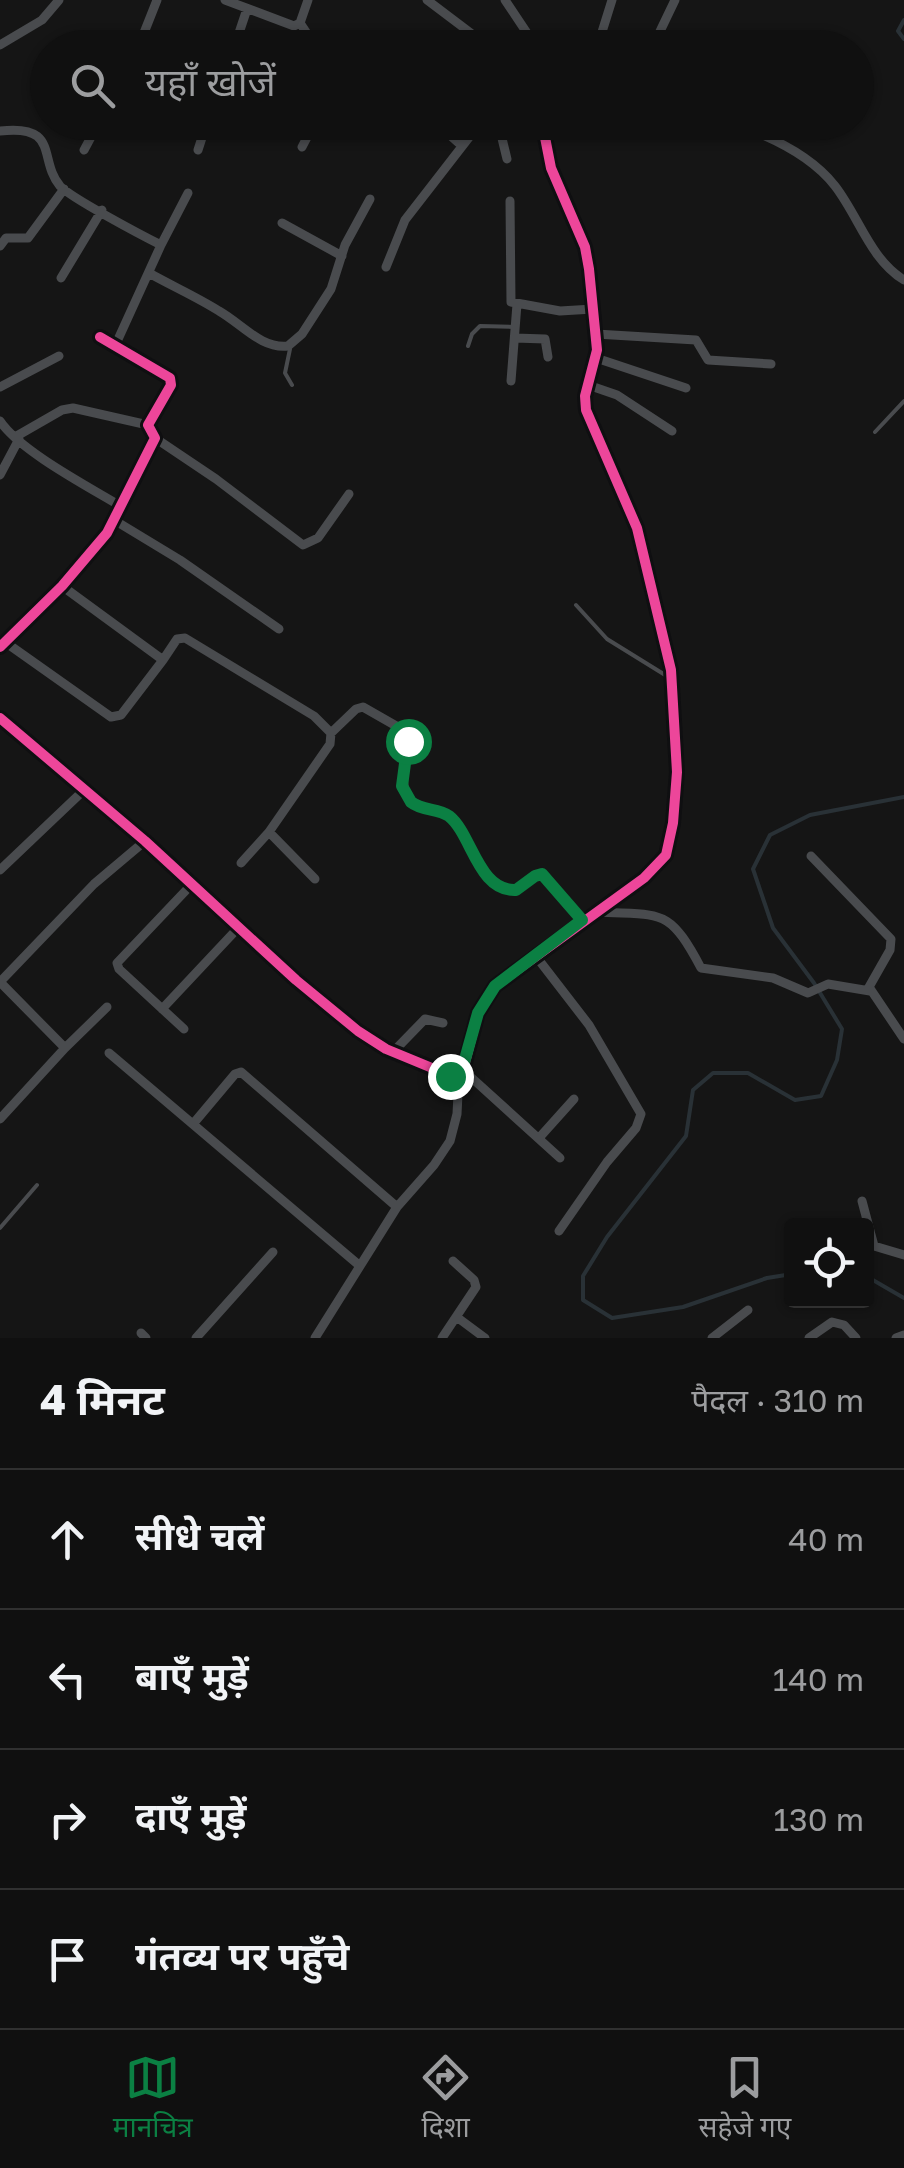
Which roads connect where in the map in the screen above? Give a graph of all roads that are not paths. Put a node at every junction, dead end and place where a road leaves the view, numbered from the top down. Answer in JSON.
{"nodes":[{"id":1,"x":59,"y":0,"type":"edge"},
{"id":2,"x":158,"y":0,"type":"edge"},
{"id":3,"x":224,"y":0,"type":"edge"},
{"id":4,"x":308,"y":0,"type":"edge"},
{"id":5,"x":427,"y":0,"type":"edge"},
{"id":6,"x":506,"y":0,"type":"edge"},
{"id":7,"x":612,"y":0,"type":"edge"},
{"id":8,"x":674,"y":0,"type":"edge"},
{"id":9,"x":247,"y":9,"type":"junction"},
{"id":10,"x":300,"y":22,"type":"junction"},
{"id":11,"x":146,"y":30,"type":"edge"},
{"id":12,"x":240,"y":30,"type":"edge"},
{"id":13,"x":304,"y":30,"type":"edge"},
{"id":14,"x":468,"y":30,"type":"edge"},
{"id":15,"x":526,"y":30,"type":"edge"},
{"id":16,"x":603,"y":30,"type":"edge"},
{"id":17,"x":660,"y":30,"type":"edge"},
{"id":18,"x":0,"y":45,"type":"edge"},
{"id":19,"x":0,"y":131,"type":"edge"},
{"id":20,"x":30,"y":135,"type":"edge"},
{"id":21,"x":39,"y":140,"type":"edge"},
{"id":22,"x":89,"y":140,"type":"edge"},
{"id":23,"x":201,"y":140,"type":"edge"},
{"id":24,"x":306,"y":140,"type":"edge"},
{"id":25,"x":455,"y":140,"type":"edge"},
{"id":26,"x":467,"y":140,"type":"edge"},
{"id":27,"x":502,"y":140,"type":"edge"},
{"id":28,"x":546,"y":140,"type":"edge"},
{"id":29,"x":767,"y":140,"type":"edge"},
{"id":30,"x":462,"y":146,"type":"junction"},
{"id":31,"x":302,"y":148,"type":"dead end"},
{"id":32,"x":84,"y":150,"type":"dead end"},
{"id":33,"x":198,"y":150,"type":"dead end"},
{"id":34,"x":507,"y":159,"type":"dead end"},
{"id":35,"x":64,"y":189,"type":"junction"},
{"id":36,"x":188,"y":193,"type":"dead end"},
{"id":37,"x":370,"y":200,"type":"dead end"},
{"id":38,"x":510,"y":201,"type":"dead end"},
{"id":39,"x":102,"y":210,"type":"junction"},
{"id":40,"x":282,"y":224,"type":"dead end"},
{"id":41,"x":161,"y":245,"type":"junction"},
{"id":42,"x":0,"y":246,"type":"edge"},
{"id":43,"x":342,"y":256,"type":"junction"},
{"id":44,"x":386,"y":267,"type":"dead end"},
{"id":45,"x":149,"y":273,"type":"junction"},
{"id":46,"x":61,"y":278,"type":"dead end"},
{"id":47,"x":904,"y":283,"type":"edge"},
{"id":48,"x":517,"y":304,"type":"junction"},
{"id":49,"x":593,"y":309,"type":"junction"},
{"id":50,"x":516,"y":332,"type":"junction"},
{"id":51,"x":596,"y":334,"type":"junction"},
{"id":52,"x":100,"y":338,"type":"dead end"},
{"id":53,"x":292,"y":344,"type":"junction"},
{"id":54,"x":115,"y":346,"type":"junction"},
{"id":55,"x":468,"y":346,"type":"dead end"},
{"id":56,"x":59,"y":356,"type":"dead end"},
{"id":57,"x":548,"y":357,"type":"dead end"},
{"id":58,"x":596,"y":358,"type":"junction"},
{"id":59,"x":771,"y":364,"type":"dead end"},
{"id":60,"x":511,"y":381,"type":"dead end"},
{"id":61,"x":588,"y":385,"type":"junction"},
{"id":62,"x":292,"y":386,"type":"dead end"},
{"id":63,"x":0,"y":388,"type":"edge"},
{"id":64,"x":686,"y":388,"type":"dead end"},
{"id":65,"x":904,"y":401,"type":"edge"},
{"id":66,"x":0,"y":421,"type":"edge"},
{"id":67,"x":148,"y":425,"type":"junction"},
{"id":68,"x":672,"y":431,"type":"dead end"},
{"id":69,"x":874,"y":432,"type":"dead end"},
{"id":70,"x":17,"y":438,"type":"junction"},
{"id":71,"x":155,"y":438,"type":"junction"},
{"id":72,"x":0,"y":475,"type":"edge"},
{"id":73,"x":349,"y":494,"type":"dead end"},
{"id":74,"x":122,"y":507,"type":"junction"},
{"id":75,"x":114,"y":520,"type":"junction"},
{"id":76,"x":62,"y":586,"type":"junction"},
{"id":77,"x":576,"y":605,"type":"dead end"},
{"id":78,"x":279,"y":629,"type":"dead end"},
{"id":79,"x":2,"y":645,"type":"edge"},
{"id":80,"x":163,"y":660,"type":"junction"},
{"id":81,"x":672,"y":678,"type":"junction"},
{"id":82,"x":0,"y":718,"type":"edge"},
{"id":83,"x":331,"y":733,"type":"junction"},
{"id":84,"x":83,"y":791,"type":"junction"},
{"id":85,"x":269,"y":832,"type":"junction"},
{"id":86,"x":145,"y":841,"type":"junction"},
{"id":87,"x":811,"y":856,"type":"dead end"},
{"id":88,"x":240,"y":863,"type":"dead end"},
{"id":89,"x":0,"y":870,"type":"edge"},
{"id":90,"x":315,"y":879,"type":"dead end"},
{"id":91,"x":192,"y":884,"type":"junction"},
{"id":92,"x":594,"y":912,"type":"junction"},
{"id":93,"x":582,"y":920,"type":"junction"},
{"id":94,"x":239,"y":928,"type":"junction"},
{"id":95,"x":536,"y":955,"type":"junction"},
{"id":96,"x":0,"y":982,"type":"edge"},
{"id":97,"x":870,"y":991,"type":"junction"},
{"id":98,"x":107,"y":1007,"type":"dead end"},
{"id":99,"x":162,"y":1009,"type":"junction"},
{"id":100,"x":443,"y":1023,"type":"dead end"},
{"id":101,"x":184,"y":1029,"type":"dead end"},
{"id":102,"x":904,"y":1039,"type":"edge"},
{"id":103,"x":66,"y":1048,"type":"junction"},
{"id":104,"x":392,"y":1052,"type":"junction"},
{"id":105,"x":109,"y":1053,"type":"dead end"},
{"id":106,"x":460,"y":1072,"type":"junction"},
{"id":107,"x":574,"y":1099,"type":"dead end"},
{"id":108,"x":0,"y":1119,"type":"edge"},
{"id":109,"x":193,"y":1124,"type":"junction"},
{"id":110,"x":539,"y":1138,"type":"junction"},
{"id":111,"x":560,"y":1158,"type":"dead end"},
{"id":112,"x":37,"y":1184,"type":"dead end"},
{"id":113,"x":862,"y":1201,"type":"dead end"},
{"id":114,"x":397,"y":1207,"type":"junction"},
{"id":115,"x":0,"y":1228,"type":"edge"},
{"id":116,"x":558,"y":1231,"type":"dead end"},
{"id":117,"x":273,"y":1252,"type":"dead end"},
{"id":118,"x":904,"y":1255,"type":"edge"},
{"id":119,"x":453,"y":1260,"type":"dead end"},
{"id":120,"x":360,"y":1266,"type":"junction"},
{"id":121,"x":748,"y":1310,"type":"dead end"},
{"id":122,"x":458,"y":1318,"type":"junction"},
{"id":123,"x":904,"y":1335,"type":"edge"},
{"id":124,"x":196,"y":1338,"type":"edge"},
{"id":125,"x":315,"y":1338,"type":"edge"},
{"id":126,"x":442,"y":1338,"type":"edge"},
{"id":127,"x":484,"y":1338,"type":"edge"},
{"id":128,"x":712,"y":1338,"type":"edge"},
{"id":129,"x":809,"y":1338,"type":"edge"},
{"id":130,"x":856,"y":1338,"type":"edge"},
{"id":131,"x":896,"y":1338,"type":"edge"}],
"edges":[{"from":1,"to":18,"type":"street"},
{"from":2,"to":11,"type":"street"},
{"from":3,"to":9,"type":"street"},
{"from":4,"to":10,"type":"street"},
{"from":5,"to":14,"type":"street"},
{"from":6,"to":15,"type":"street"},
{"from":7,"to":16,"type":"street"},
{"from":8,"to":17,"type":"street"},
{"from":9,"to":10,"type":"street"},
{"from":9,"to":12,"type":"street"},
{"from":10,"to":13,"type":"street"},
{"from":19,"to":20,"type":"street"},
{"from":21,"to":35,"type":"street"},
{"from":22,"to":32,"type":"street"},
{"from":23,"to":33,"type":"street"},
{"from":24,"to":31,"type":"street"},
{"from":25,"to":30,"type":"street"},
{"from":26,"to":30,"type":"street"},
{"from":27,"to":34,"type":"street"},
{"from":28,"to":49,"type":"street"},
{"from":29,"to":47,"type":"street"},
{"from":30,"to":44,"type":"street"},
{"from":35,"to":39,"type":"street"},
{"from":35,"to":42,"type":"street"},
{"from":36,"to":41,"type":"street"},
{"from":37,"to":43,"type":"street"},
{"from":38,"to":48,"type":"street"},
{"from":39,"to":41,"type":"street"},
{"from":39,"to":46,"type":"street"},
{"from":40,"to":43,"type":"street"},
{"from":41,"to":45,"type":"street"},
{"from":43,"to":53,"type":"street"},
{"from":45,"to":53,"type":"street"},
{"from":45,"to":54,"type":"street"},
{"from":48,"to":49,"type":"street"},
{"from":48,"to":50,"type":"street"},
{"from":49,"to":51,"type":"street"},
{"from":50,"to":55,"type":"lane"},
{"from":50,"to":57,"type":"street"},
{"from":50,"to":60,"type":"street"},
{"from":51,"to":58,"type":"street"},
{"from":51,"to":59,"type":"street"},
{"from":52,"to":54,"type":"street"},
{"from":53,"to":62,"type":"lane"},
{"from":54,"to":67,"type":"street"},
{"from":56,"to":63,"type":"street"},
{"from":58,"to":61,"type":"street"},
{"from":58,"to":64,"type":"street"},
{"from":61,"to":68,"type":"street"},
{"from":61,"to":81,"type":"street"},
{"from":65,"to":69,"type":"lane"},
{"from":66,"to":70,"type":"street"},
{"from":67,"to":70,"type":"street"},
{"from":67,"to":71,"type":"street"},
{"from":70,"to":72,"type":"street"},
{"from":70,"to":74,"type":"street"},
{"from":71,"to":73,"type":"street"},
{"from":71,"to":74,"type":"street"},
{"from":74,"to":75,"type":"street"},
{"from":75,"to":76,"type":"street"},
{"from":75,"to":78,"type":"street"},
{"from":76,"to":79,"type":"street"},
{"from":76,"to":80,"type":"street"},
{"from":77,"to":81,"type":"lane"},
{"from":79,"to":80,"type":"street"},
{"from":80,"to":83,"type":"street"},
{"from":81,"to":92,"type":"street"},
{"from":82,"to":84,"type":"street"},
{"from":83,"to":85,"type":"street"},
{"from":83,"to":93,"type":"street"},
{"from":84,"to":86,"type":"street"},
{"from":84,"to":89,"type":"street"},
{"from":85,"to":88,"type":"street"},
{"from":85,"to":90,"type":"street"},
{"from":86,"to":91,"type":"street"},
{"from":86,"to":96,"type":"street"},
{"from":87,"to":97,"type":"street"},
{"from":91,"to":94,"type":"street"},
{"from":91,"to":99,"type":"street"},
{"from":92,"to":93,"type":"street"},
{"from":92,"to":97,"type":"street"},
{"from":93,"to":95,"type":"street"},
{"from":94,"to":99,"type":"street"},
{"from":94,"to":104,"type":"street"},
{"from":95,"to":106,"type":"street"},
{"from":95,"to":116,"type":"street"},
{"from":96,"to":103,"type":"street"},
{"from":97,"to":102,"type":"street"},
{"from":98,"to":103,"type":"street"},
{"from":99,"to":101,"type":"street"},
{"from":100,"to":104,"type":"street"},
{"from":103,"to":108,"type":"street"},
{"from":104,"to":106,"type":"street"},
{"from":105,"to":109,"type":"street"},
{"from":106,"to":110,"type":"street"},
{"from":106,"to":114,"type":"street"},
{"from":107,"to":110,"type":"street"},
{"from":109,"to":114,"type":"street"},
{"from":109,"to":120,"type":"street"},
{"from":110,"to":111,"type":"street"},
{"from":112,"to":115,"type":"lane"},
{"from":113,"to":118,"type":"street"},
{"from":114,"to":120,"type":"street"},
{"from":117,"to":124,"type":"street"},
{"from":119,"to":122,"type":"street"},
{"from":120,"to":125,"type":"street"},
{"from":121,"to":128,"type":"street"},
{"from":122,"to":126,"type":"street"},
{"from":122,"to":127,"type":"street"},
{"from":123,"to":131,"type":"street"},
{"from":129,"to":130,"type":"street"}]}
